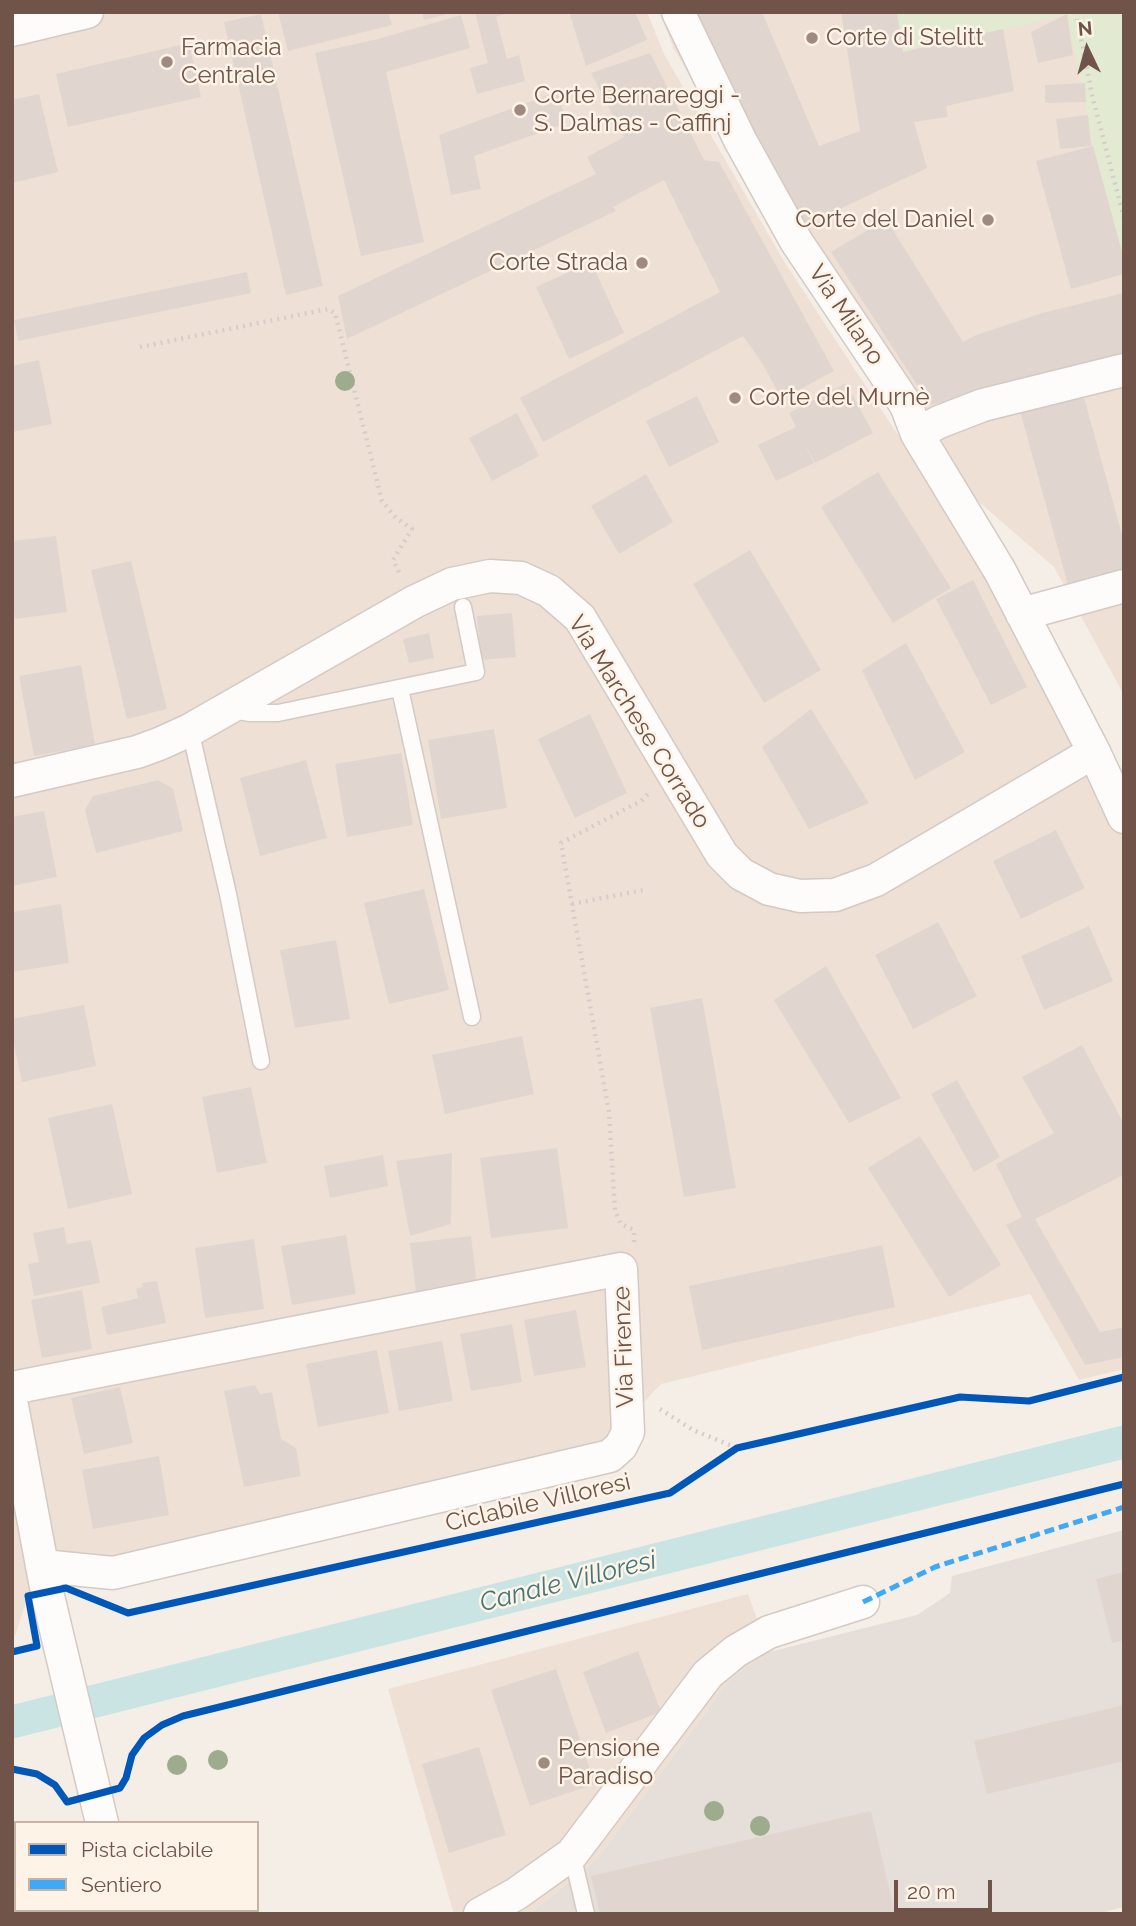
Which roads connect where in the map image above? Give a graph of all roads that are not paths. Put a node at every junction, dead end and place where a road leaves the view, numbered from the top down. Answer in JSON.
{"nodes":[{"id":1,"x":88,"y":12,"type":"edge"},
{"id":2,"x":678,"y":12,"type":"edge"},
{"id":3,"x":12,"y":30,"type":"edge"},
{"id":4,"x":1124,"y":370,"type":"edge"},
{"id":5,"x":918,"y":434,"type":"junction"},
{"id":6,"x":1124,"y":586,"type":"edge"},
{"id":7,"x":464,"y":607,"type":"dead end"},
{"id":8,"x":1022,"y":614,"type":"junction"},
{"id":9,"x":400,"y":689,"type":"junction"},
{"id":10,"x":227,"y":709,"type":"junction"},
{"id":11,"x":190,"y":730,"type":"junction"},
{"id":12,"x":1094,"y":752,"type":"junction"},
{"id":13,"x":12,"y":782,"type":"edge"},
{"id":14,"x":1124,"y":817,"type":"edge"},
{"id":15,"x":471,"y":1017,"type":"dead end"},
{"id":16,"x":261,"y":1061,"type":"dead end"},
{"id":17,"x":12,"y":1388,"type":"edge"},
{"id":18,"x":12,"y":1406,"type":"edge"},
{"id":19,"x":42,"y":1566,"type":"junction"},
{"id":20,"x":863,"y":1602,"type":"dead end"},
{"id":21,"x":102,"y":1821,"type":"edge"},
{"id":22,"x":572,"y":1853,"type":"junction"},
{"id":23,"x":480,"y":1914,"type":"edge"},
{"id":24,"x":586,"y":1914,"type":"edge"}],
"edges":[{"from":1,"to":3,"type":"street"},
{"from":2,"to":5,"type":"street","name":"Via Milano"},
{"from":4,"to":5,"type":"street"},
{"from":5,"to":8,"type":"street","name":"Via Milano"},
{"from":6,"to":8,"type":"street"},
{"from":7,"to":9,"type":"lane"},
{"from":8,"to":12,"type":"street","name":"Via Milano"},
{"from":9,"to":10,"type":"lane"},
{"from":9,"to":15,"type":"lane"},
{"from":10,"to":11,"type":"street","name":"Via Marchese Corrado"},
{"from":10,"to":12,"type":"street","name":"Via Marchese Corrado"},
{"from":11,"to":13,"type":"street","name":"Via Marchese Corrado"},
{"from":11,"to":16,"type":"lane"},
{"from":12,"to":14,"type":"street","name":"Via Milano"},
{"from":17,"to":19,"type":"street","name":"Via Firenze"},
{"from":18,"to":19,"type":"street"},
{"from":19,"to":21,"type":"street"},
{"from":20,"to":22,"type":"street"},
{"from":22,"to":23,"type":"street"},
{"from":22,"to":24,"type":"lane"}]}
